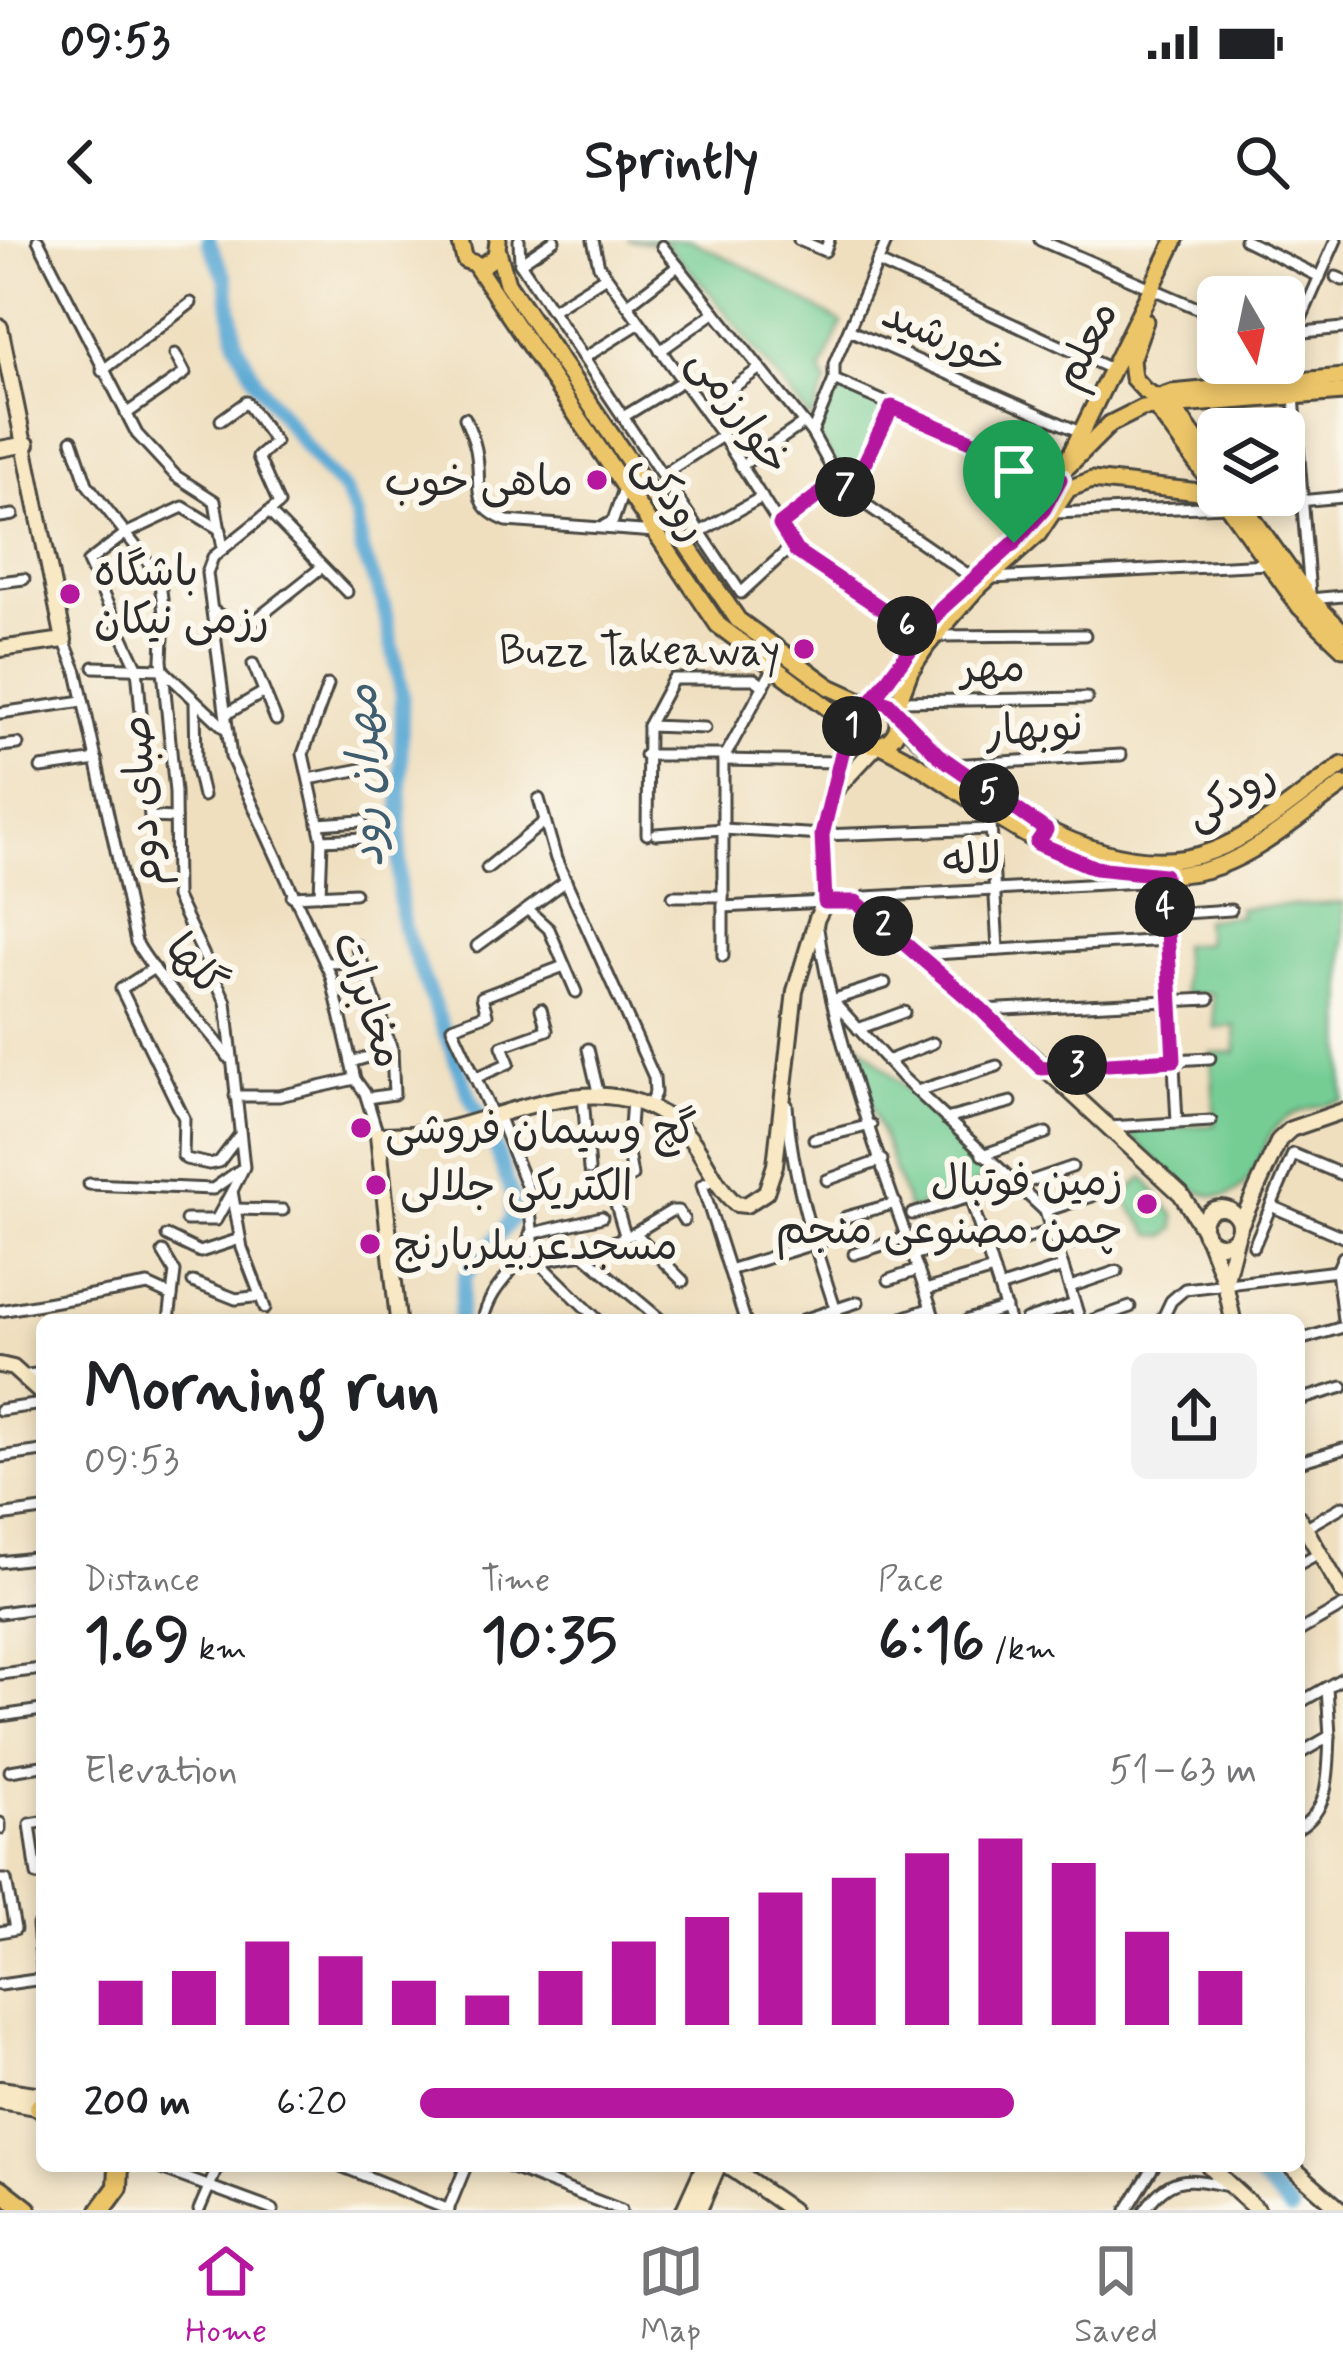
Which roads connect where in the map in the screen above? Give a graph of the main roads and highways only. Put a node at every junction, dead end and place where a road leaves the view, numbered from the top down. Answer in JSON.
{"nodes":[{"id":1,"x":1175,"y":240,"type":"edge"},
{"id":2,"x":457,"y":242,"type":"edge"},
{"id":3,"x":498,"y":245,"type":"edge"},
{"id":4,"x":476,"y":266,"type":"junction"},
{"id":5,"x":1154,"y":290,"type":"junction"},
{"id":6,"x":0,"y":327,"type":"edge"},
{"id":7,"x":1343,"y":377,"type":"edge"},
{"id":8,"x":1291,"y":389,"type":"junction"},
{"id":9,"x":1343,"y":392,"type":"edge"},
{"id":10,"x":1162,"y":403,"type":"junction"},
{"id":11,"x":27,"y":444,"type":"junction"},
{"id":12,"x":1197,"y":445,"type":"edge"},
{"id":13,"x":0,"y":449,"type":"edge"},
{"id":14,"x":1197,"y":454,"type":"edge"},
{"id":15,"x":1063,"y":473,"type":"junction"},
{"id":16,"x":1197,"y":494,"type":"edge"},
{"id":17,"x":1238,"y":516,"type":"edge"},
{"id":18,"x":1240,"y":516,"type":"edge"},
{"id":19,"x":982,"y":578,"type":"junction"},
{"id":20,"x":1305,"y":603,"type":"junction"},
{"id":21,"x":1343,"y":632,"type":"edge"},
{"id":22,"x":927,"y":636,"type":"junction"},
{"id":23,"x":1343,"y":648,"type":"edge"},
{"id":24,"x":0,"y":649,"type":"edge"},
{"id":25,"x":868,"y":700,"type":"junction"},
{"id":26,"x":897,"y":709,"type":"junction"},
{"id":27,"x":853,"y":728,"type":"junction"},
{"id":28,"x":879,"y":745,"type":"junction"},
{"id":29,"x":1343,"y":765,"type":"edge"},
{"id":30,"x":1343,"y":785,"type":"edge"},
{"id":31,"x":830,"y":796,"type":"junction"},
{"id":32,"x":1041,"y":836,"type":"junction"},
{"id":33,"x":1172,"y":872,"type":"junction"},
{"id":34,"x":825,"y":902,"type":"junction"},
{"id":35,"x":1343,"y":1114,"type":"edge"},
{"id":36,"x":1256,"y":1190,"type":"junction"},
{"id":37,"x":1180,"y":1194,"type":"junction"},
{"id":38,"x":1222,"y":1208,"type":"junction"},
{"id":39,"x":1239,"y":1231,"type":"junction"},
{"id":40,"x":1206,"y":1234,"type":"junction"},
{"id":41,"x":1225,"y":1283,"type":"junction"},
{"id":42,"x":397,"y":1314,"type":"edge"},
{"id":43,"x":1232,"y":1314,"type":"edge"},
{"id":44,"x":0,"y":1365,"type":"edge"},
{"id":45,"x":36,"y":1389,"type":"edge"},
{"id":46,"x":1305,"y":1528,"type":"edge"},
{"id":47,"x":1339,"y":1576,"type":"edge"},
{"id":48,"x":1343,"y":1593,"type":"edge"},
{"id":49,"x":1,"y":2091,"type":"edge"},
{"id":50,"x":36,"y":2103,"type":"edge"},
{"id":51,"x":119,"y":2172,"type":"edge"},
{"id":52,"x":701,"y":2172,"type":"edge"},
{"id":53,"x":715,"y":2172,"type":"edge"},
{"id":54,"x":737,"y":2172,"type":"edge"},
{"id":55,"x":1216,"y":2172,"type":"edge"},
{"id":56,"x":1299,"y":2172,"type":"edge"},
{"id":57,"x":0,"y":2192,"type":"edge"},
{"id":58,"x":13,"y":2210,"type":"edge"},
{"id":59,"x":27,"y":2210,"type":"edge"},
{"id":60,"x":101,"y":2210,"type":"edge"},
{"id":61,"x":684,"y":2210,"type":"edge"},
{"id":62,"x":699,"y":2210,"type":"edge"},
{"id":63,"x":791,"y":2210,"type":"edge"},
{"id":64,"x":1257,"y":2210,"type":"edge"},
{"id":65,"x":1341,"y":2210,"type":"edge"}],
"edges":[{"from":1,"to":5,"type":"main road","name":"معلم"},
{"from":2,"to":4,"type":"main road","name":"رودکی"},
{"from":3,"to":4,"type":"main road"},
{"from":3,"to":25,"type":"main road","name":"رودکی"},
{"from":4,"to":27,"type":"main road","name":"رودکی"},
{"from":5,"to":10,"type":"main road"},
{"from":5,"to":15,"type":"main road","name":"معلم"},
{"from":6,"to":11,"type":"main road"},
{"from":7,"to":8,"type":"main road"},
{"from":8,"to":9,"type":"main road"},
{"from":8,"to":10,"type":"main road"},
{"from":10,"to":12,"type":"main road"},
{"from":10,"to":14,"type":"main road"},
{"from":10,"to":15,"type":"main road"},
{"from":11,"to":13,"type":"main road"},
{"from":11,"to":24,"type":"main road"},
{"from":15,"to":19,"type":"main road","name":"معلم"},
{"from":16,"to":19,"type":"main road","name":"معلم"},
{"from":17,"to":20,"type":"main road"},
{"from":18,"to":20,"type":"main road"},
{"from":19,"to":22,"type":"main road","name":"معلم"},
{"from":20,"to":21,"type":"main road"},
{"from":20,"to":23,"type":"main road"},
{"from":22,"to":25,"type":"main road","name":"معلم"},
{"from":22,"to":26,"type":"main road","name":"معلم"},
{"from":25,"to":26,"type":"main road"},
{"from":25,"to":27,"type":"main road"},
{"from":26,"to":28,"type":"main road"},
{"from":26,"to":32,"type":"main road","name":"رودکى"},
{"from":27,"to":28,"type":"main road"},
{"from":27,"to":31,"type":"main road"},
{"from":28,"to":31,"type":"main road"},
{"from":28,"to":32,"type":"main road","name":"رودکى"},
{"from":29,"to":33,"type":"main road","name":"رودکى"},
{"from":30,"to":33,"type":"main road","name":"رودکى"},
{"from":31,"to":34,"type":"main road"},
{"from":32,"to":33,"type":"main road","name":"رودکى"},
{"from":34,"to":37,"type":"main road"},
{"from":34,"to":42,"type":"main road"},
{"from":35,"to":36,"type":"main road"},
{"from":36,"to":38,"type":"main road"},
{"from":36,"to":39,"type":"main road"},
{"from":37,"to":38,"type":"main road"},
{"from":37,"to":40,"type":"main road"},
{"from":38,"to":39,"type":"main road"},
{"from":38,"to":40,"type":"main road"},
{"from":39,"to":40,"type":"main road"},
{"from":39,"to":41,"type":"main road"},
{"from":40,"to":41,"type":"main road"},
{"from":41,"to":43,"type":"main road"},
{"from":44,"to":45,"type":"main road"},
{"from":46,"to":47,"type":"main road"},
{"from":47,"to":48,"type":"main road"},
{"from":49,"to":50,"type":"main road"},
{"from":51,"to":60,"type":"highway"},
{"from":52,"to":61,"type":"main road"},
{"from":53,"to":62,"type":"main road"},
{"from":54,"to":63,"type":"main road"},
{"from":55,"to":64,"type":"main road"},
{"from":56,"to":65,"type":"main road"},
{"from":57,"to":58,"type":"highway"},
{"from":57,"to":59,"type":"highway"}]}
